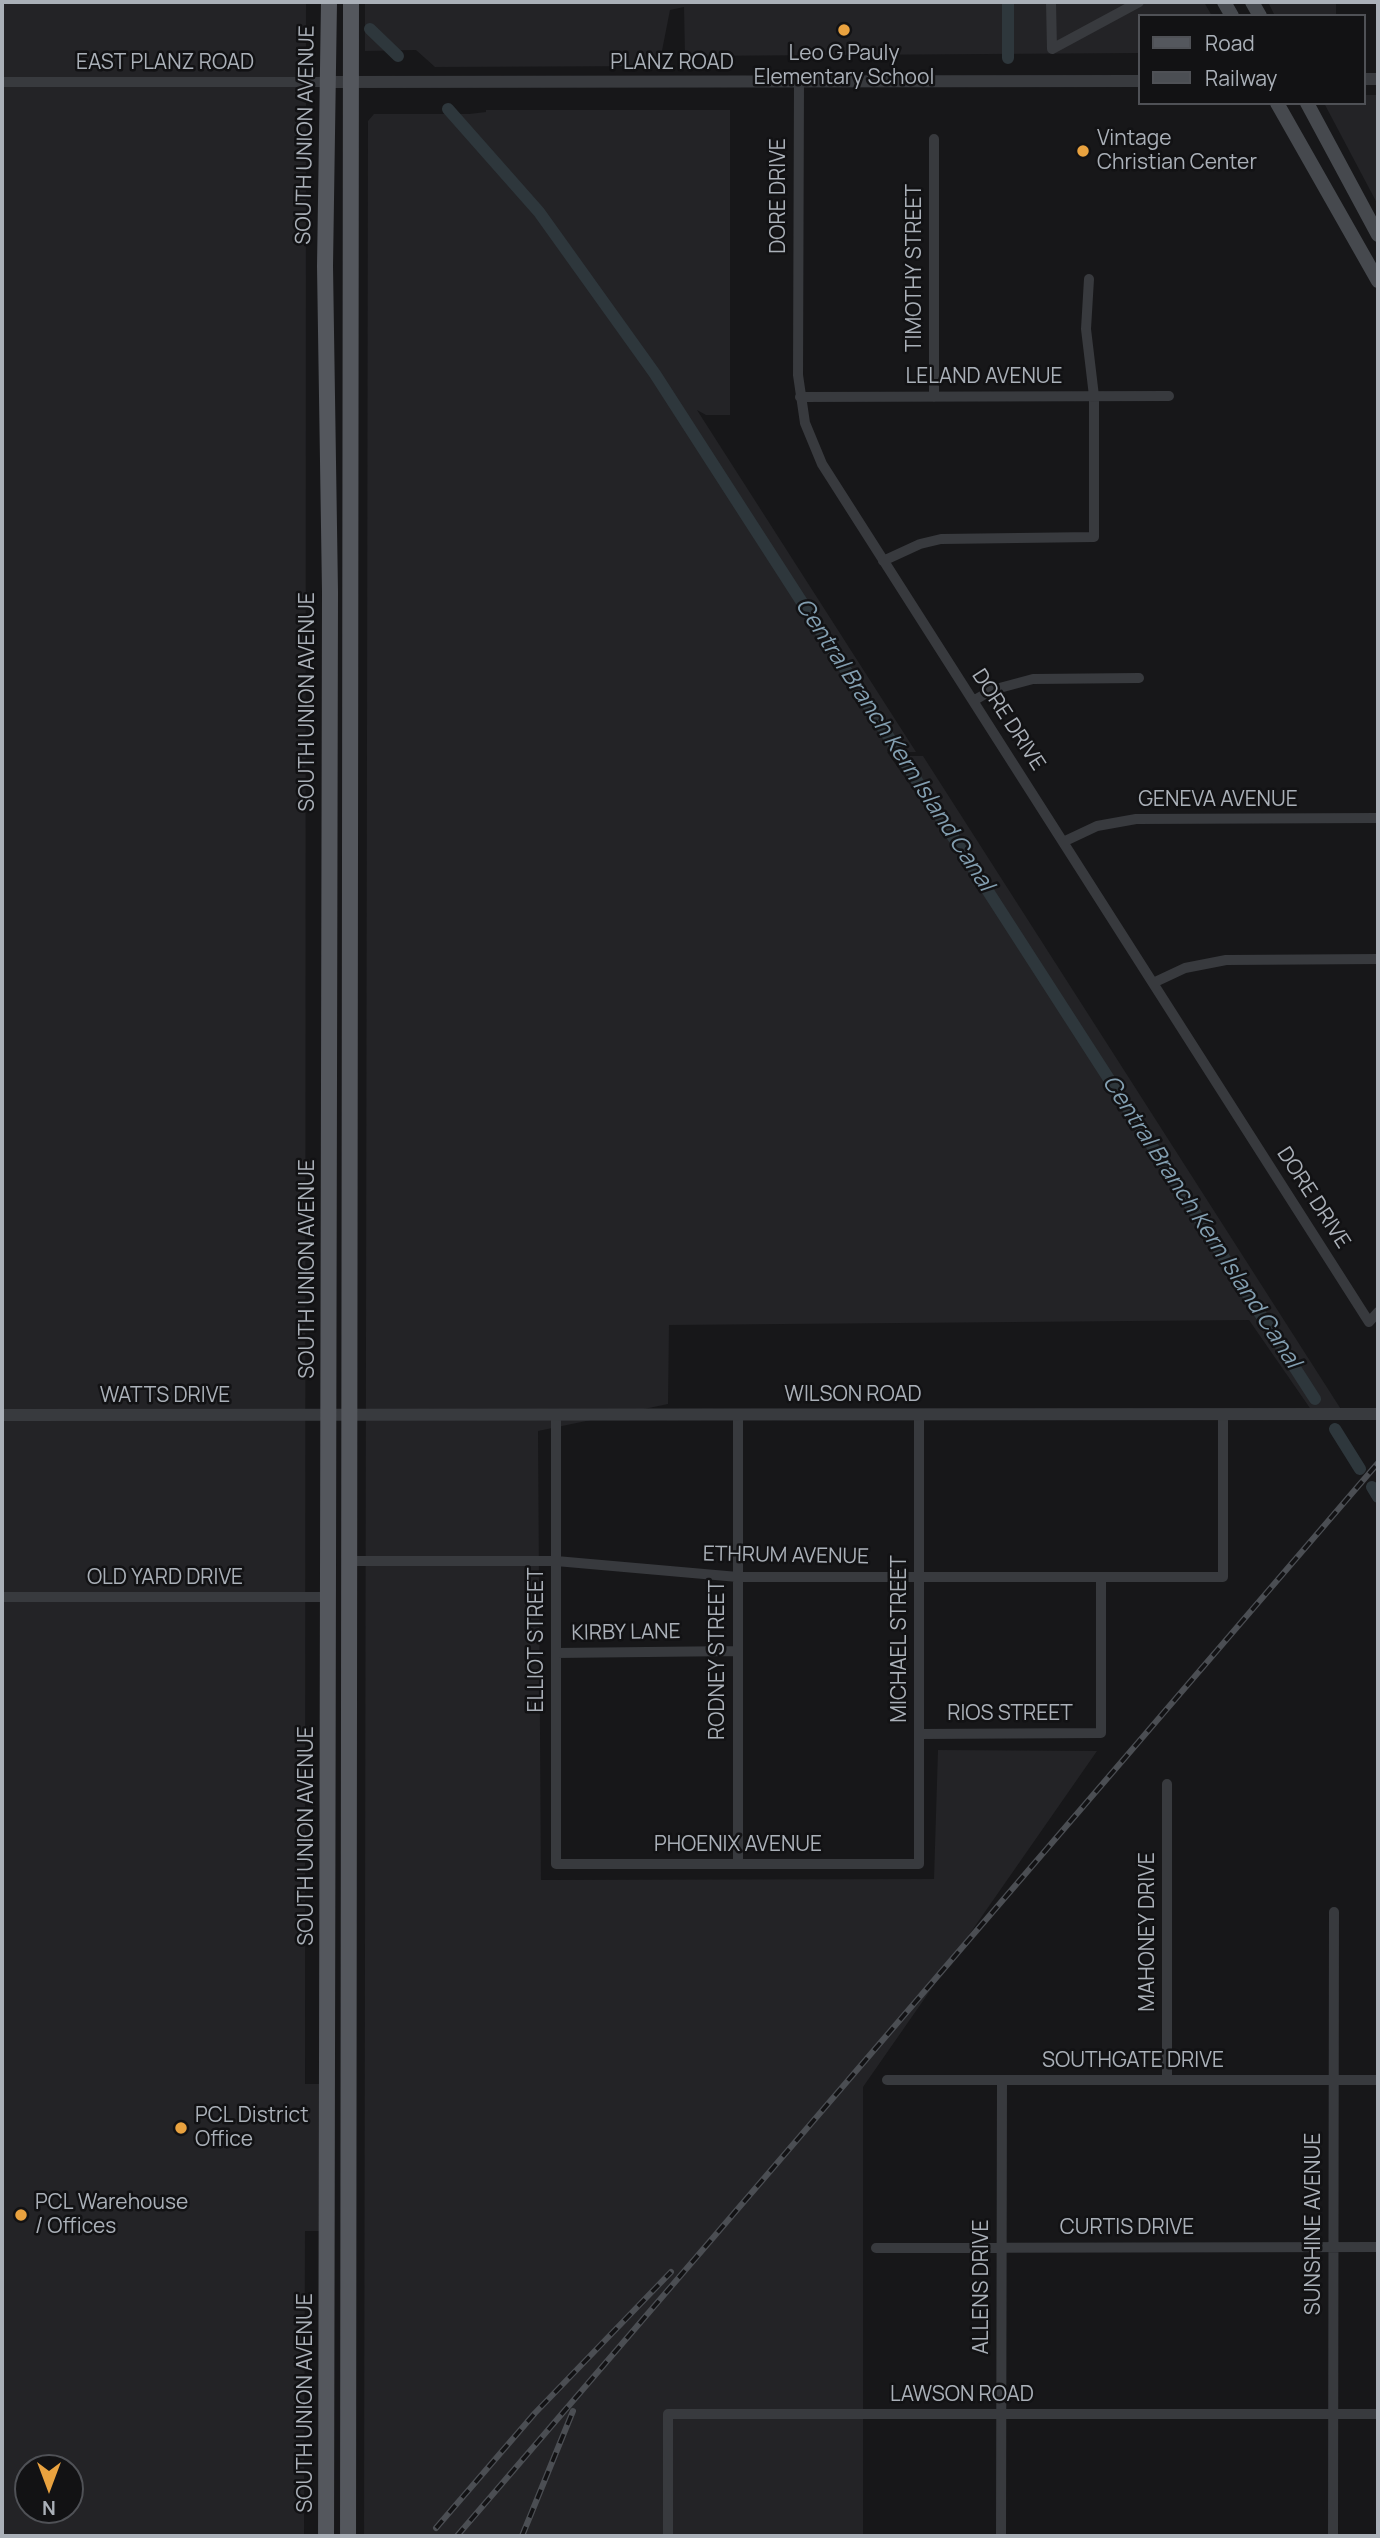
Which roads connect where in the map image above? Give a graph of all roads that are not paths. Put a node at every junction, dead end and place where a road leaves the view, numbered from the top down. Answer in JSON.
{"nodes":[{"id":1,"x":329,"y":2,"type":"edge"},
{"id":2,"x":351,"y":2,"type":"edge"},
{"id":3,"x":1051,"y":2,"type":"edge"},
{"id":4,"x":1139,"y":2,"type":"edge"},
{"id":5,"x":1138,"y":81,"type":"edge"},
{"id":6,"x":2,"y":82,"type":"edge"},
{"id":7,"x":329,"y":82,"type":"junction"},
{"id":8,"x":350,"y":82,"type":"junction"},
{"id":9,"x":799,"y":82,"type":"junction"},
{"id":10,"x":1279,"y":105,"type":"edge"},
{"id":11,"x":1308,"y":105,"type":"edge"},
{"id":12,"x":934,"y":139,"type":"dead end"},
{"id":13,"x":1378,"y":235,"type":"edge"},
{"id":14,"x":1089,"y":279,"type":"dead end"},
{"id":15,"x":1378,"y":281,"type":"edge"},
{"id":16,"x":800,"y":397,"type":"junction"},
{"id":17,"x":934,"y":397,"type":"junction"},
{"id":18,"x":1094,"y":397,"type":"junction"},
{"id":19,"x":1169,"y":397,"type":"dead end"},
{"id":20,"x":329,"y":424,"type":"junction"},
{"id":21,"x":350,"y":424,"type":"junction"},
{"id":22,"x":883,"y":561,"type":"junction"},
{"id":23,"x":330,"y":592,"type":"junction"},
{"id":24,"x":1139,"y":678,"type":"dead end"},
{"id":25,"x":973,"y":701,"type":"junction"},
{"id":26,"x":349,"y":706,"type":"junction"},
{"id":27,"x":329,"y":749,"type":"junction"},
{"id":28,"x":1378,"y":818,"type":"edge"},
{"id":29,"x":1063,"y":842,"type":"junction"},
{"id":30,"x":349,"y":850,"type":"junction"},
{"id":31,"x":1378,"y":959,"type":"edge"},
{"id":32,"x":1153,"y":983,"type":"junction"},
{"id":33,"x":329,"y":1074,"type":"junction"},
{"id":34,"x":349,"y":1075,"type":"junction"},
{"id":35,"x":1378,"y":1312,"type":"edge"},
{"id":36,"x":919,"y":1414,"type":"junction"},
{"id":37,"x":1223,"y":1414,"type":"junction"},
{"id":38,"x":1378,"y":1414,"type":"edge"},
{"id":39,"x":2,"y":1415,"type":"edge"},
{"id":40,"x":329,"y":1415,"type":"junction"},
{"id":41,"x":348,"y":1415,"type":"junction"},
{"id":42,"x":556,"y":1415,"type":"junction"},
{"id":43,"x":738,"y":1415,"type":"junction"},
{"id":44,"x":349,"y":1561,"type":"junction"},
{"id":45,"x":556,"y":1561,"type":"junction"},
{"id":46,"x":738,"y":1577,"type":"junction"},
{"id":47,"x":919,"y":1577,"type":"junction"},
{"id":48,"x":1101,"y":1577,"type":"junction"},
{"id":49,"x":2,"y":1597,"type":"edge"},
{"id":50,"x":328,"y":1597,"type":"junction"},
{"id":51,"x":738,"y":1651,"type":"junction"},
{"id":52,"x":556,"y":1653,"type":"junction"},
{"id":53,"x":919,"y":1734,"type":"junction"},
{"id":54,"x":1167,"y":1784,"type":"dead end"},
{"id":55,"x":328,"y":1828,"type":"junction"},
{"id":56,"x":556,"y":1864,"type":"joint"},
{"id":57,"x":738,"y":1864,"type":"junction"},
{"id":58,"x":919,"y":1864,"type":"joint"},
{"id":59,"x":1334,"y":1912,"type":"dead end"},
{"id":60,"x":347,"y":1939,"type":"junction"},
{"id":61,"x":328,"y":1947,"type":"junction"},
{"id":62,"x":346,"y":2038,"type":"junction"},
{"id":63,"x":328,"y":2061,"type":"junction"},
{"id":64,"x":887,"y":2080,"type":"dead end"},
{"id":65,"x":1002,"y":2080,"type":"junction"},
{"id":66,"x":1167,"y":2080,"type":"junction"},
{"id":67,"x":1334,"y":2080,"type":"junction"},
{"id":68,"x":1378,"y":2080,"type":"edge"},
{"id":69,"x":348,"y":2140,"type":"junction"},
{"id":70,"x":327,"y":2169,"type":"junction"},
{"id":71,"x":1334,"y":2247,"type":"junction"},
{"id":72,"x":1378,"y":2247,"type":"edge"},
{"id":73,"x":876,"y":2248,"type":"dead end"},
{"id":74,"x":1001,"y":2248,"type":"junction"},
{"id":75,"x":348,"y":2274,"type":"junction"},
{"id":76,"x":327,"y":2295,"type":"junction"},
{"id":77,"x":347,"y":2409,"type":"junction"},
{"id":78,"x":1001,"y":2414,"type":"junction"},
{"id":79,"x":1334,"y":2414,"type":"junction"},
{"id":80,"x":1378,"y":2414,"type":"edge"},
{"id":81,"x":327,"y":2431,"type":"junction"},
{"id":82,"x":326,"y":2536,"type":"edge"},
{"id":83,"x":341,"y":2536,"type":"edge"},
{"id":84,"x":348,"y":2536,"type":"edge"},
{"id":85,"x":668,"y":2536,"type":"edge"},
{"id":86,"x":1001,"y":2536,"type":"edge"},
{"id":87,"x":1334,"y":2536,"type":"edge"}],
"edges":[{"from":1,"to":7,"type":"main road","name":"SOUTH UNION AVENUE"},
{"from":2,"to":8,"type":"main road","name":"SOUTH UNION AVENUE"},
{"from":3,"to":4,"type":"street"},
{"from":5,"to":9,"type":"street","name":"PLANZ ROAD"},
{"from":6,"to":7,"type":"street","name":"EAST PLANZ ROAD"},
{"from":7,"to":8,"type":"street","name":"PLANZ ROAD"},
{"from":7,"to":20,"type":"main road","name":"SOUTH UNION AVENUE"},
{"from":8,"to":9,"type":"street","name":"PLANZ ROAD"},
{"from":8,"to":21,"type":"main road","name":"SOUTH UNION AVENUE"},
{"from":9,"to":16,"type":"street","name":"DORE DRIVE"},
{"from":10,"to":15,"type":"main road"},
{"from":11,"to":13,"type":"main road"},
{"from":12,"to":17,"type":"street","name":"TIMOTHY STREET"},
{"from":14,"to":18,"type":"street"},
{"from":16,"to":17,"type":"street","name":"LELAND AVENUE"},
{"from":16,"to":22,"type":"street","name":"DORE DRIVE"},
{"from":17,"to":18,"type":"street","name":"LELAND AVENUE"},
{"from":18,"to":19,"type":"street","name":"LELAND AVENUE"},
{"from":18,"to":22,"type":"street"},
{"from":20,"to":21,"type":"main road"},
{"from":20,"to":23,"type":"main road","name":"SOUTH UNION AVENUE"},
{"from":21,"to":26,"type":"main road","name":"SOUTH UNION AVENUE"},
{"from":22,"to":25,"type":"street","name":"DORE DRIVE"},
{"from":23,"to":26,"type":"main road"},
{"from":23,"to":27,"type":"main road","name":"SOUTH UNION AVENUE"},
{"from":24,"to":25,"type":"street"},
{"from":25,"to":29,"type":"street","name":"DORE DRIVE"},
{"from":26,"to":30,"type":"main road","name":"SOUTH UNION AVENUE"},
{"from":27,"to":30,"type":"main road"},
{"from":27,"to":33,"type":"main road","name":"SOUTH UNION AVENUE"},
{"from":28,"to":29,"type":"street","name":"GENEVA AVENUE"},
{"from":29,"to":32,"type":"street","name":"DORE DRIVE"},
{"from":30,"to":34,"type":"main road","name":"SOUTH UNION AVENUE"},
{"from":31,"to":32,"type":"street"},
{"from":32,"to":35,"type":"street","name":"DORE DRIVE"},
{"from":33,"to":34,"type":"main road"},
{"from":33,"to":40,"type":"main road","name":"SOUTH UNION AVENUE"},
{"from":34,"to":41,"type":"main road","name":"SOUTH UNION AVENUE"},
{"from":36,"to":37,"type":"street","name":"WILSON ROAD"},
{"from":36,"to":43,"type":"street","name":"WILSON ROAD"},
{"from":36,"to":47,"type":"street","name":"MICHAEL STREET"},
{"from":37,"to":38,"type":"street","name":"WILSON ROAD"},
{"from":37,"to":48,"type":"street","name":"ETHRUM AVENUE"},
{"from":39,"to":40,"type":"street","name":"WATTS DRIVE"},
{"from":40,"to":41,"type":"street","name":"WILSON ROAD"},
{"from":40,"to":50,"type":"main road","name":"SOUTH UNION AVENUE"},
{"from":41,"to":42,"type":"street","name":"WILSON ROAD"},
{"from":41,"to":44,"type":"main road","name":"SOUTH UNION AVENUE"},
{"from":42,"to":43,"type":"street","name":"WILSON ROAD"},
{"from":42,"to":45,"type":"street","name":"ELLIOT STREET"},
{"from":43,"to":46,"type":"street","name":"RODNEY STREET"},
{"from":44,"to":45,"type":"street","name":"ETHRUM AVENUE"},
{"from":44,"to":60,"type":"main road","name":"SOUTH UNION AVENUE"},
{"from":45,"to":46,"type":"street","name":"ETHRUM AVENUE"},
{"from":45,"to":52,"type":"street","name":"ELLIOT STREET"},
{"from":46,"to":47,"type":"street","name":"ETHRUM AVENUE"},
{"from":46,"to":51,"type":"street","name":"RODNEY STREET"},
{"from":47,"to":48,"type":"street","name":"ETHRUM AVENUE"},
{"from":47,"to":53,"type":"street","name":"MICHAEL STREET"},
{"from":48,"to":53,"type":"street","name":"RIOS STREET"},
{"from":49,"to":50,"type":"street","name":"OLD YARD DRIVE"},
{"from":50,"to":55,"type":"main road","name":"SOUTH UNION AVENUE"},
{"from":51,"to":52,"type":"street","name":"KIRBY LANE"},
{"from":51,"to":57,"type":"street","name":"RODNEY STREET"},
{"from":52,"to":56,"type":"street","name":"ELLIOT STREET"},
{"from":53,"to":58,"type":"street","name":"MICHAEL STREET"},
{"from":54,"to":66,"type":"street","name":"MAHONEY DRIVE"},
{"from":55,"to":60,"type":"main road"},
{"from":55,"to":61,"type":"main road","name":"SOUTH UNION AVENUE"},
{"from":56,"to":57,"type":"street","name":"PHOENIX AVENUE"},
{"from":57,"to":58,"type":"street","name":"PHOENIX AVENUE"},
{"from":59,"to":67,"type":"street","name":"SUNSHINE AVENUE"},
{"from":60,"to":62,"type":"main road","name":"SOUTH UNION AVENUE"},
{"from":61,"to":62,"type":"main road"},
{"from":61,"to":63,"type":"main road","name":"SOUTH UNION AVENUE"},
{"from":62,"to":69,"type":"main road","name":"SOUTH UNION AVENUE"},
{"from":63,"to":69,"type":"main road"},
{"from":63,"to":70,"type":"main road","name":"SOUTH UNION AVENUE"},
{"from":64,"to":65,"type":"street","name":"SOUTHGATE DRIVE"},
{"from":65,"to":66,"type":"street","name":"SOUTHGATE DRIVE"},
{"from":65,"to":74,"type":"street","name":"ALLENS DRIVE"},
{"from":66,"to":67,"type":"street","name":"SOUTHGATE DRIVE"},
{"from":67,"to":68,"type":"street","name":"SOUTHGATE DRIVE"},
{"from":67,"to":71,"type":"street","name":"SUNSHINE AVENUE"},
{"from":69,"to":75,"type":"main road","name":"SOUTH UNION AVENUE"},
{"from":70,"to":75,"type":"main road"},
{"from":70,"to":76,"type":"main road","name":"SOUTH UNION AVENUE"},
{"from":71,"to":72,"type":"street","name":"CURTIS DRIVE"},
{"from":71,"to":74,"type":"street","name":"CURTIS DRIVE"},
{"from":71,"to":79,"type":"street","name":"SUNSHINE AVENUE"},
{"from":73,"to":74,"type":"street","name":"CURTIS DRIVE"},
{"from":74,"to":78,"type":"street","name":"ALLENS DRIVE"},
{"from":75,"to":77,"type":"main road","name":"SOUTH UNION AVENUE"},
{"from":76,"to":77,"type":"main road"},
{"from":76,"to":81,"type":"main road","name":"SOUTH UNION AVENUE"},
{"from":77,"to":84,"type":"main road","name":"SOUTH UNION AVENUE"},
{"from":78,"to":79,"type":"street","name":"LAWSON ROAD"},
{"from":78,"to":85,"type":"street","name":"LAWSON ROAD"},
{"from":78,"to":86,"type":"street","name":"ALLENS DRIVE"},
{"from":79,"to":80,"type":"street","name":"LAWSON ROAD"},
{"from":79,"to":87,"type":"street","name":"SUNSHINE AVENUE"},
{"from":81,"to":82,"type":"main road","name":"SOUTH UNION AVENUE"},
{"from":81,"to":83,"type":"main road"}]}
